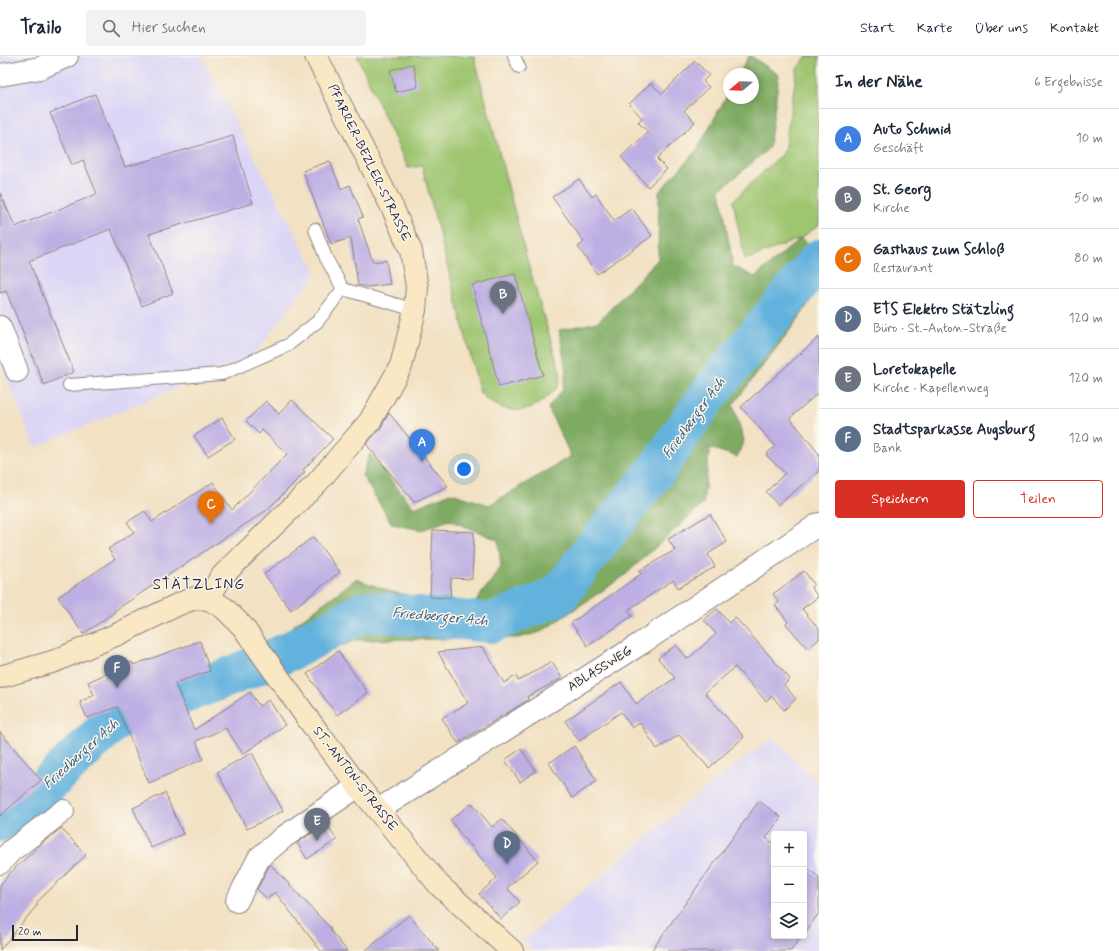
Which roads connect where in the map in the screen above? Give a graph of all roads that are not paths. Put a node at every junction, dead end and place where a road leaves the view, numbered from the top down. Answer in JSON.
{"nodes":[{"id":1,"x":67,"y":56,"type":"edge"},
{"id":2,"x":316,"y":56,"type":"edge"},
{"id":3,"x":0,"y":75,"type":"edge"},
{"id":4,"x":315,"y":229,"type":"dead end"},
{"id":5,"x":343,"y":289,"type":"junction"},
{"id":6,"x":415,"y":310,"type":"junction"},
{"id":7,"x":0,"y":328,"type":"edge"},
{"id":8,"x":17,"y":371,"type":"dead end"},
{"id":9,"x":69,"y":385,"type":"dead end"},
{"id":10,"x":819,"y":524,"type":"edge"},
{"id":11,"x":209,"y":599,"type":"junction"},
{"id":12,"x":0,"y":677,"type":"edge"},
{"id":13,"x":358,"y":786,"type":"junction"},
{"id":14,"x":378,"y":810,"type":"junction"},
{"id":15,"x":63,"y":811,"type":"dead end"},
{"id":16,"x":0,"y":863,"type":"edge"},
{"id":17,"x":237,"y":901,"type":"dead end"},
{"id":18,"x":512,"y":951,"type":"edge"}],
"edges":[{"from":1,"to":3,"type":"street"},
{"from":2,"to":6,"type":"street","name":"PFARRER-BEZLER-STRASSE"},
{"from":4,"to":5,"type":"lane"},
{"from":5,"to":6,"type":"lane"},
{"from":5,"to":9,"type":"lane"},
{"from":6,"to":11,"type":"street","name":"PFARRER-BEZLER-STRASSE"},
{"from":7,"to":8,"type":"street"},
{"from":10,"to":14,"type":"street","name":"ABLASSWEG"},
{"from":11,"to":12,"type":"street"},
{"from":11,"to":13,"type":"street","name":"ST.-ANTON-STRASSE"},
{"from":13,"to":14,"type":"street","name":"ST.-ANTON-STRASSE"},
{"from":13,"to":17,"type":"street"},
{"from":14,"to":18,"type":"street","name":"ST.-ANTON-STRASSE"},
{"from":15,"to":16,"type":"street"}]}
